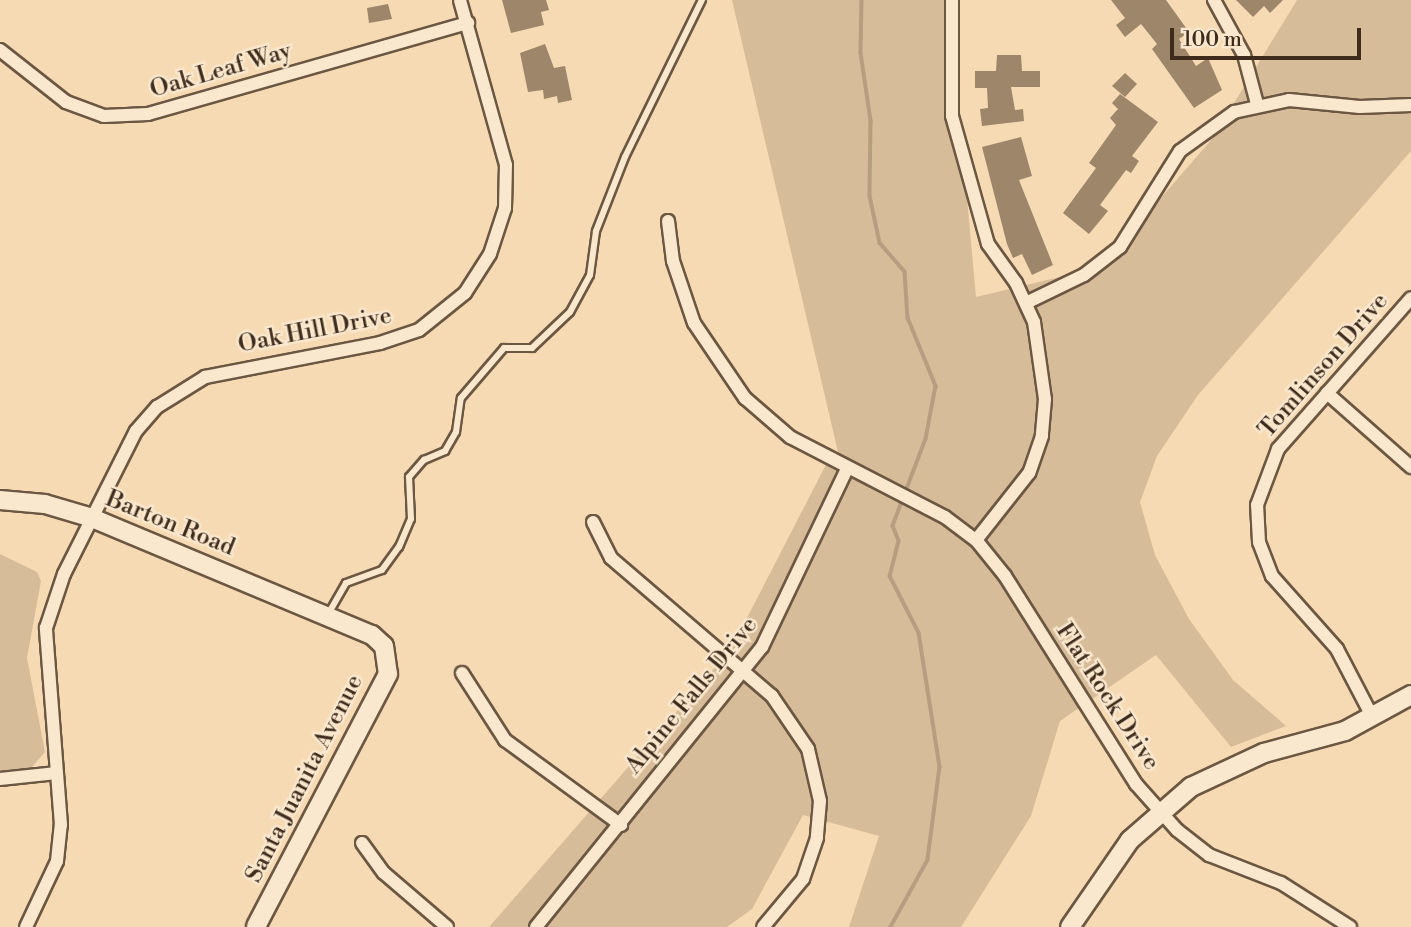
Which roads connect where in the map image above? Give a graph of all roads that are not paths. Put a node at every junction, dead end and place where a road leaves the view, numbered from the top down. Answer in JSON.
{"nodes":[{"id":1,"x":460,"y":0,"type":"edge"},
{"id":2,"x":702,"y":0,"type":"edge"},
{"id":3,"x":952,"y":0,"type":"edge"},
{"id":4,"x":1214,"y":0,"type":"edge"},
{"id":5,"x":468,"y":23,"type":"junction"},
{"id":6,"x":0,"y":50,"type":"edge"},
{"id":7,"x":1257,"y":104,"type":"junction"},
{"id":8,"x":1411,"y":105,"type":"edge"},
{"id":9,"x":668,"y":220,"type":"dead end"},
{"id":10,"x":1411,"y":298,"type":"edge"},
{"id":11,"x":1026,"y":303,"type":"junction"},
{"id":12,"x":1326,"y":393,"type":"junction"},
{"id":13,"x":1411,"y":467,"type":"edge"},
{"id":14,"x":846,"y":471,"type":"junction"},
{"id":15,"x":0,"y":500,"type":"edge"},
{"id":16,"x":92,"y":518,"type":"junction"},
{"id":17,"x":593,"y":522,"type":"dead end"},
{"id":18,"x":975,"y":540,"type":"junction"},
{"id":19,"x":321,"y":615,"type":"junction"},
{"id":20,"x":742,"y":670,"type":"junction"},
{"id":21,"x":462,"y":673,"type":"dead end"},
{"id":22,"x":1411,"y":695,"type":"edge"},
{"id":23,"x":1373,"y":718,"type":"junction"},
{"id":24,"x":57,"y":773,"type":"junction"},
{"id":25,"x":0,"y":779,"type":"edge"},
{"id":26,"x":1160,"y":811,"type":"junction"},
{"id":27,"x":621,"y":825,"type":"junction"},
{"id":28,"x":362,"y":843,"type":"dead end"},
{"id":29,"x":26,"y":927,"type":"edge"},
{"id":30,"x":256,"y":927,"type":"edge"},
{"id":31,"x":447,"y":927,"type":"edge"},
{"id":32,"x":536,"y":927,"type":"edge"},
{"id":33,"x":763,"y":927,"type":"edge"},
{"id":34,"x":1070,"y":927,"type":"edge"},
{"id":35,"x":1350,"y":927,"type":"edge"}],
"edges":[{"from":1,"to":5,"type":"street","name":"Oak Hill Drive"},
{"from":2,"to":19,"type":"lane"},
{"from":3,"to":11,"type":"street"},
{"from":4,"to":7,"type":"street"},
{"from":5,"to":6,"type":"street","name":"Oak Leaf Way"},
{"from":5,"to":16,"type":"street","name":"Oak Hill Drive"},
{"from":7,"to":8,"type":"street"},
{"from":7,"to":11,"type":"street"},
{"from":9,"to":14,"type":"street","name":"Flat Rock Drive"},
{"from":10,"to":12,"type":"street","name":"Tomlinson Drive"},
{"from":11,"to":18,"type":"street"},
{"from":12,"to":13,"type":"street"},
{"from":12,"to":23,"type":"street","name":"Tomlinson Drive"},
{"from":14,"to":18,"type":"street","name":"Flat Rock Drive"},
{"from":14,"to":20,"type":"street","name":"Alpine Falls Drive"},
{"from":15,"to":16,"type":"street","name":"Barton Road"},
{"from":16,"to":19,"type":"street","name":"Barton Road"},
{"from":16,"to":24,"type":"street","name":"Oak Hill Drive"},
{"from":17,"to":20,"type":"street"},
{"from":18,"to":26,"type":"street","name":"Flat Rock Drive"},
{"from":19,"to":30,"type":"street","name":"Santa Juanita Avenue"},
{"from":20,"to":27,"type":"street","name":"Alpine Falls Drive"},
{"from":20,"to":33,"type":"street"},
{"from":21,"to":27,"type":"street"},
{"from":22,"to":23,"type":"street"},
{"from":23,"to":26,"type":"street"},
{"from":24,"to":25,"type":"street"},
{"from":24,"to":29,"type":"street","name":"Oak Hill Drive"},
{"from":26,"to":34,"type":"street"},
{"from":26,"to":35,"type":"street","name":"Flat Rock Drive"},
{"from":27,"to":32,"type":"street","name":"Alpine Falls Drive"},
{"from":28,"to":31,"type":"street"}]}
